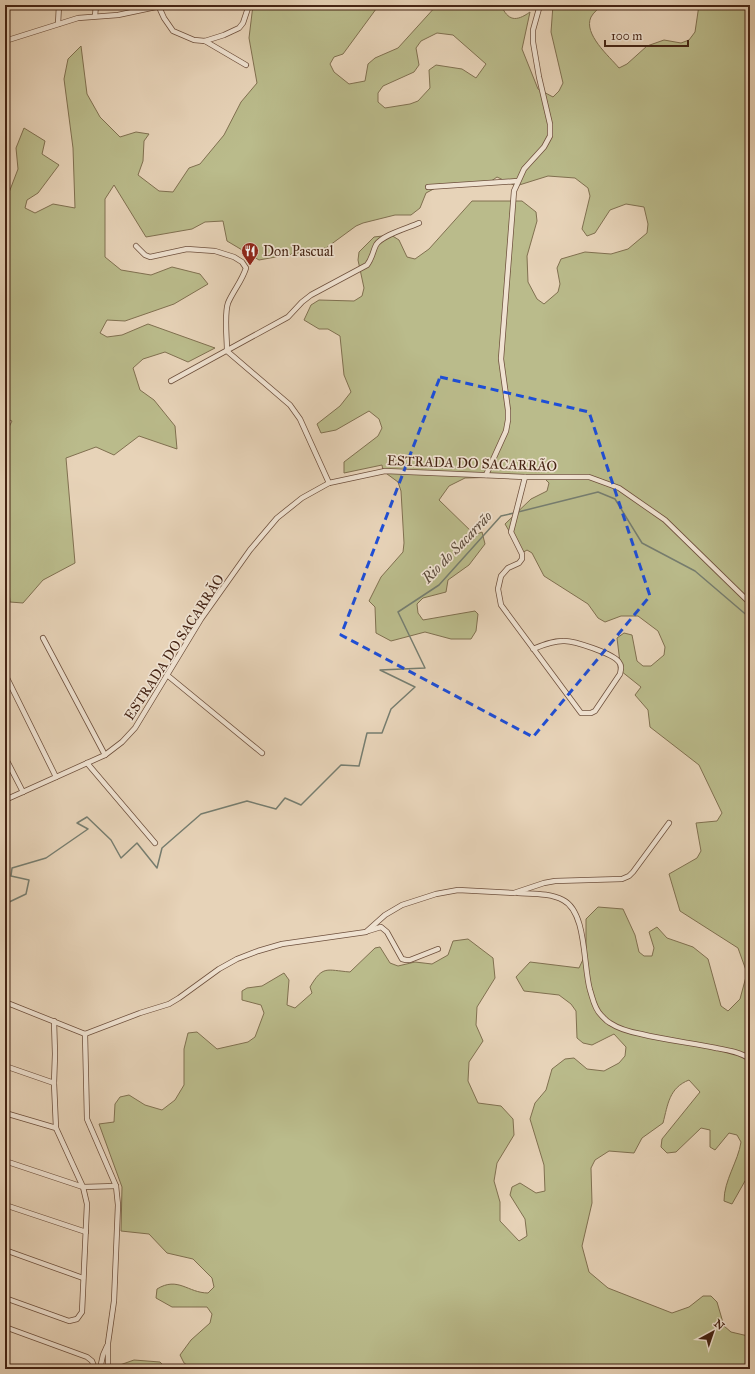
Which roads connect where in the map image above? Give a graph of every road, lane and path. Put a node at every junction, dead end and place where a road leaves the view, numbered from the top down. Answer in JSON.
{"nodes":[{"id":1,"x":60,"y":5,"type":"edge"},
{"id":2,"x":96,"y":5,"type":"edge"},
{"id":3,"x":165,"y":5,"type":"edge"},
{"id":4,"x":249,"y":5,"type":"edge"},
{"id":5,"x":540,"y":5,"type":"edge"},
{"id":6,"x":160,"y":7,"type":"junction"},
{"id":7,"x":95,"y":16,"type":"junction"},
{"id":8,"x":58,"y":24,"type":"junction"},
{"id":9,"x":5,"y":40,"type":"edge"},
{"id":10,"x":205,"y":41,"type":"junction"},
{"id":11,"x":246,"y":65,"type":"dead end"},
{"id":12,"x":518,"y":181,"type":"junction"},
{"id":13,"x":428,"y":187,"type":"dead end"},
{"id":14,"x":419,"y":223,"type":"dead end"},
{"id":15,"x":136,"y":246,"type":"dead end"},
{"id":16,"x":227,"y":350,"type":"junction"},
{"id":17,"x":171,"y":381,"type":"dead end"},
{"id":18,"x":486,"y":475,"type":"junction"},
{"id":19,"x":525,"y":477,"type":"junction"},
{"id":20,"x":329,"y":483,"type":"junction"},
{"id":21,"x":750,"y":603,"type":"edge"},
{"id":22,"x":44,"y":638,"type":"dead end"},
{"id":23,"x":533,"y":649,"type":"junction"},
{"id":24,"x":5,"y":674,"type":"edge"},
{"id":25,"x":167,"y":675,"type":"junction"},
{"id":26,"x":262,"y":753,"type":"dead end"},
{"id":27,"x":105,"y":755,"type":"junction"},
{"id":28,"x":5,"y":757,"type":"edge"},
{"id":29,"x":87,"y":763,"type":"junction"},
{"id":30,"x":56,"y":777,"type":"junction"},
{"id":31,"x":23,"y":792,"type":"junction"},
{"id":32,"x":5,"y":800,"type":"edge"},
{"id":33,"x":669,"y":823,"type":"dead end"},
{"id":34,"x":155,"y":843,"type":"dead end"},
{"id":35,"x":514,"y":893,"type":"junction"},
{"id":36,"x":366,"y":932,"type":"junction"},
{"id":37,"x":438,"y":949,"type":"dead end"},
{"id":38,"x":5,"y":1002,"type":"edge"},
{"id":39,"x":54,"y":1021,"type":"junction"},
{"id":40,"x":85,"y":1034,"type":"junction"},
{"id":41,"x":750,"y":1059,"type":"edge"},
{"id":42,"x":5,"y":1066,"type":"edge"},
{"id":43,"x":54,"y":1083,"type":"junction"},
{"id":44,"x":5,"y":1113,"type":"edge"},
{"id":45,"x":56,"y":1128,"type":"junction"},
{"id":46,"x":5,"y":1161,"type":"edge"},
{"id":47,"x":116,"y":1186,"type":"junction"},
{"id":48,"x":83,"y":1187,"type":"junction"},
{"id":49,"x":5,"y":1205,"type":"edge"},
{"id":50,"x":86,"y":1232,"type":"junction"},
{"id":51,"x":5,"y":1250,"type":"edge"},
{"id":52,"x":83,"y":1278,"type":"junction"},
{"id":53,"x":5,"y":1298,"type":"edge"},
{"id":54,"x":5,"y":1327,"type":"edge"},
{"id":55,"x":108,"y":1343,"type":"junction"},
{"id":56,"x":95,"y":1369,"type":"edge"},
{"id":57,"x":100,"y":1369,"type":"edge"},
{"id":58,"x":108,"y":1369,"type":"edge"}],
"edges":[{"from":1,"to":8,"type":"street"},
{"from":2,"to":7,"type":"street"},
{"from":3,"to":6,"type":"street"},
{"from":4,"to":10,"type":"street"},
{"from":5,"to":12,"type":"street"},
{"from":6,"to":7,"type":"street"},
{"from":6,"to":10,"type":"street"},
{"from":7,"to":8,"type":"street"},
{"from":8,"to":9,"type":"street"},
{"from":10,"to":11,"type":"street"},
{"from":12,"to":13,"type":"street"},
{"from":12,"to":18,"type":"street"},
{"from":14,"to":16,"type":"street"},
{"from":15,"to":16,"type":"street"},
{"from":16,"to":17,"type":"street"},
{"from":16,"to":20,"type":"street"},
{"from":18,"to":19,"type":"street","name":"ESTRADA DO SACARRÃO"},
{"from":18,"to":20,"type":"street","name":"ESTRADA DO SACARRÃO"},
{"from":19,"to":21,"type":"street","name":"ESTRADA DO SACARRÃO"},
{"from":19,"to":23,"type":"street"},
{"from":20,"to":25,"type":"street","name":"ESTRADA DO SACARRÃO"},
{"from":22,"to":27,"type":"street"},
{"from":23,"to":23,"type":"street"},
{"from":24,"to":30,"type":"street"},
{"from":25,"to":26,"type":"street"},
{"from":25,"to":27,"type":"street","name":"ESTRADA DO SACARRÃO"},
{"from":27,"to":29,"type":"street","name":"ESTRADA DO SACARRÃO"},
{"from":28,"to":31,"type":"street"},
{"from":29,"to":30,"type":"street","name":"ESTRADA DO SACARRÃO"},
{"from":29,"to":34,"type":"street"},
{"from":30,"to":31,"type":"street","name":"ESTRADA DO SACARRÃO"},
{"from":31,"to":32,"type":"street","name":"ESTRADA DO SACARRÃO"},
{"from":33,"to":35,"type":"street"},
{"from":35,"to":36,"type":"street"},
{"from":35,"to":41,"type":"street"},
{"from":36,"to":37,"type":"street"},
{"from":36,"to":40,"type":"street"},
{"from":38,"to":39,"type":"street"},
{"from":39,"to":40,"type":"street"},
{"from":39,"to":43,"type":"street"},
{"from":40,"to":47,"type":"street"},
{"from":42,"to":43,"type":"street"},
{"from":43,"to":45,"type":"street"},
{"from":44,"to":45,"type":"street"},
{"from":45,"to":48,"type":"street"},
{"from":46,"to":48,"type":"street"},
{"from":47,"to":48,"type":"street"},
{"from":47,"to":55,"type":"street"},
{"from":48,"to":50,"type":"street"},
{"from":49,"to":50,"type":"street"},
{"from":50,"to":52,"type":"street"},
{"from":51,"to":52,"type":"street"},
{"from":52,"to":53,"type":"street"},
{"from":54,"to":56,"type":"street"},
{"from":55,"to":57,"type":"street"},
{"from":55,"to":58,"type":"street"}]}
